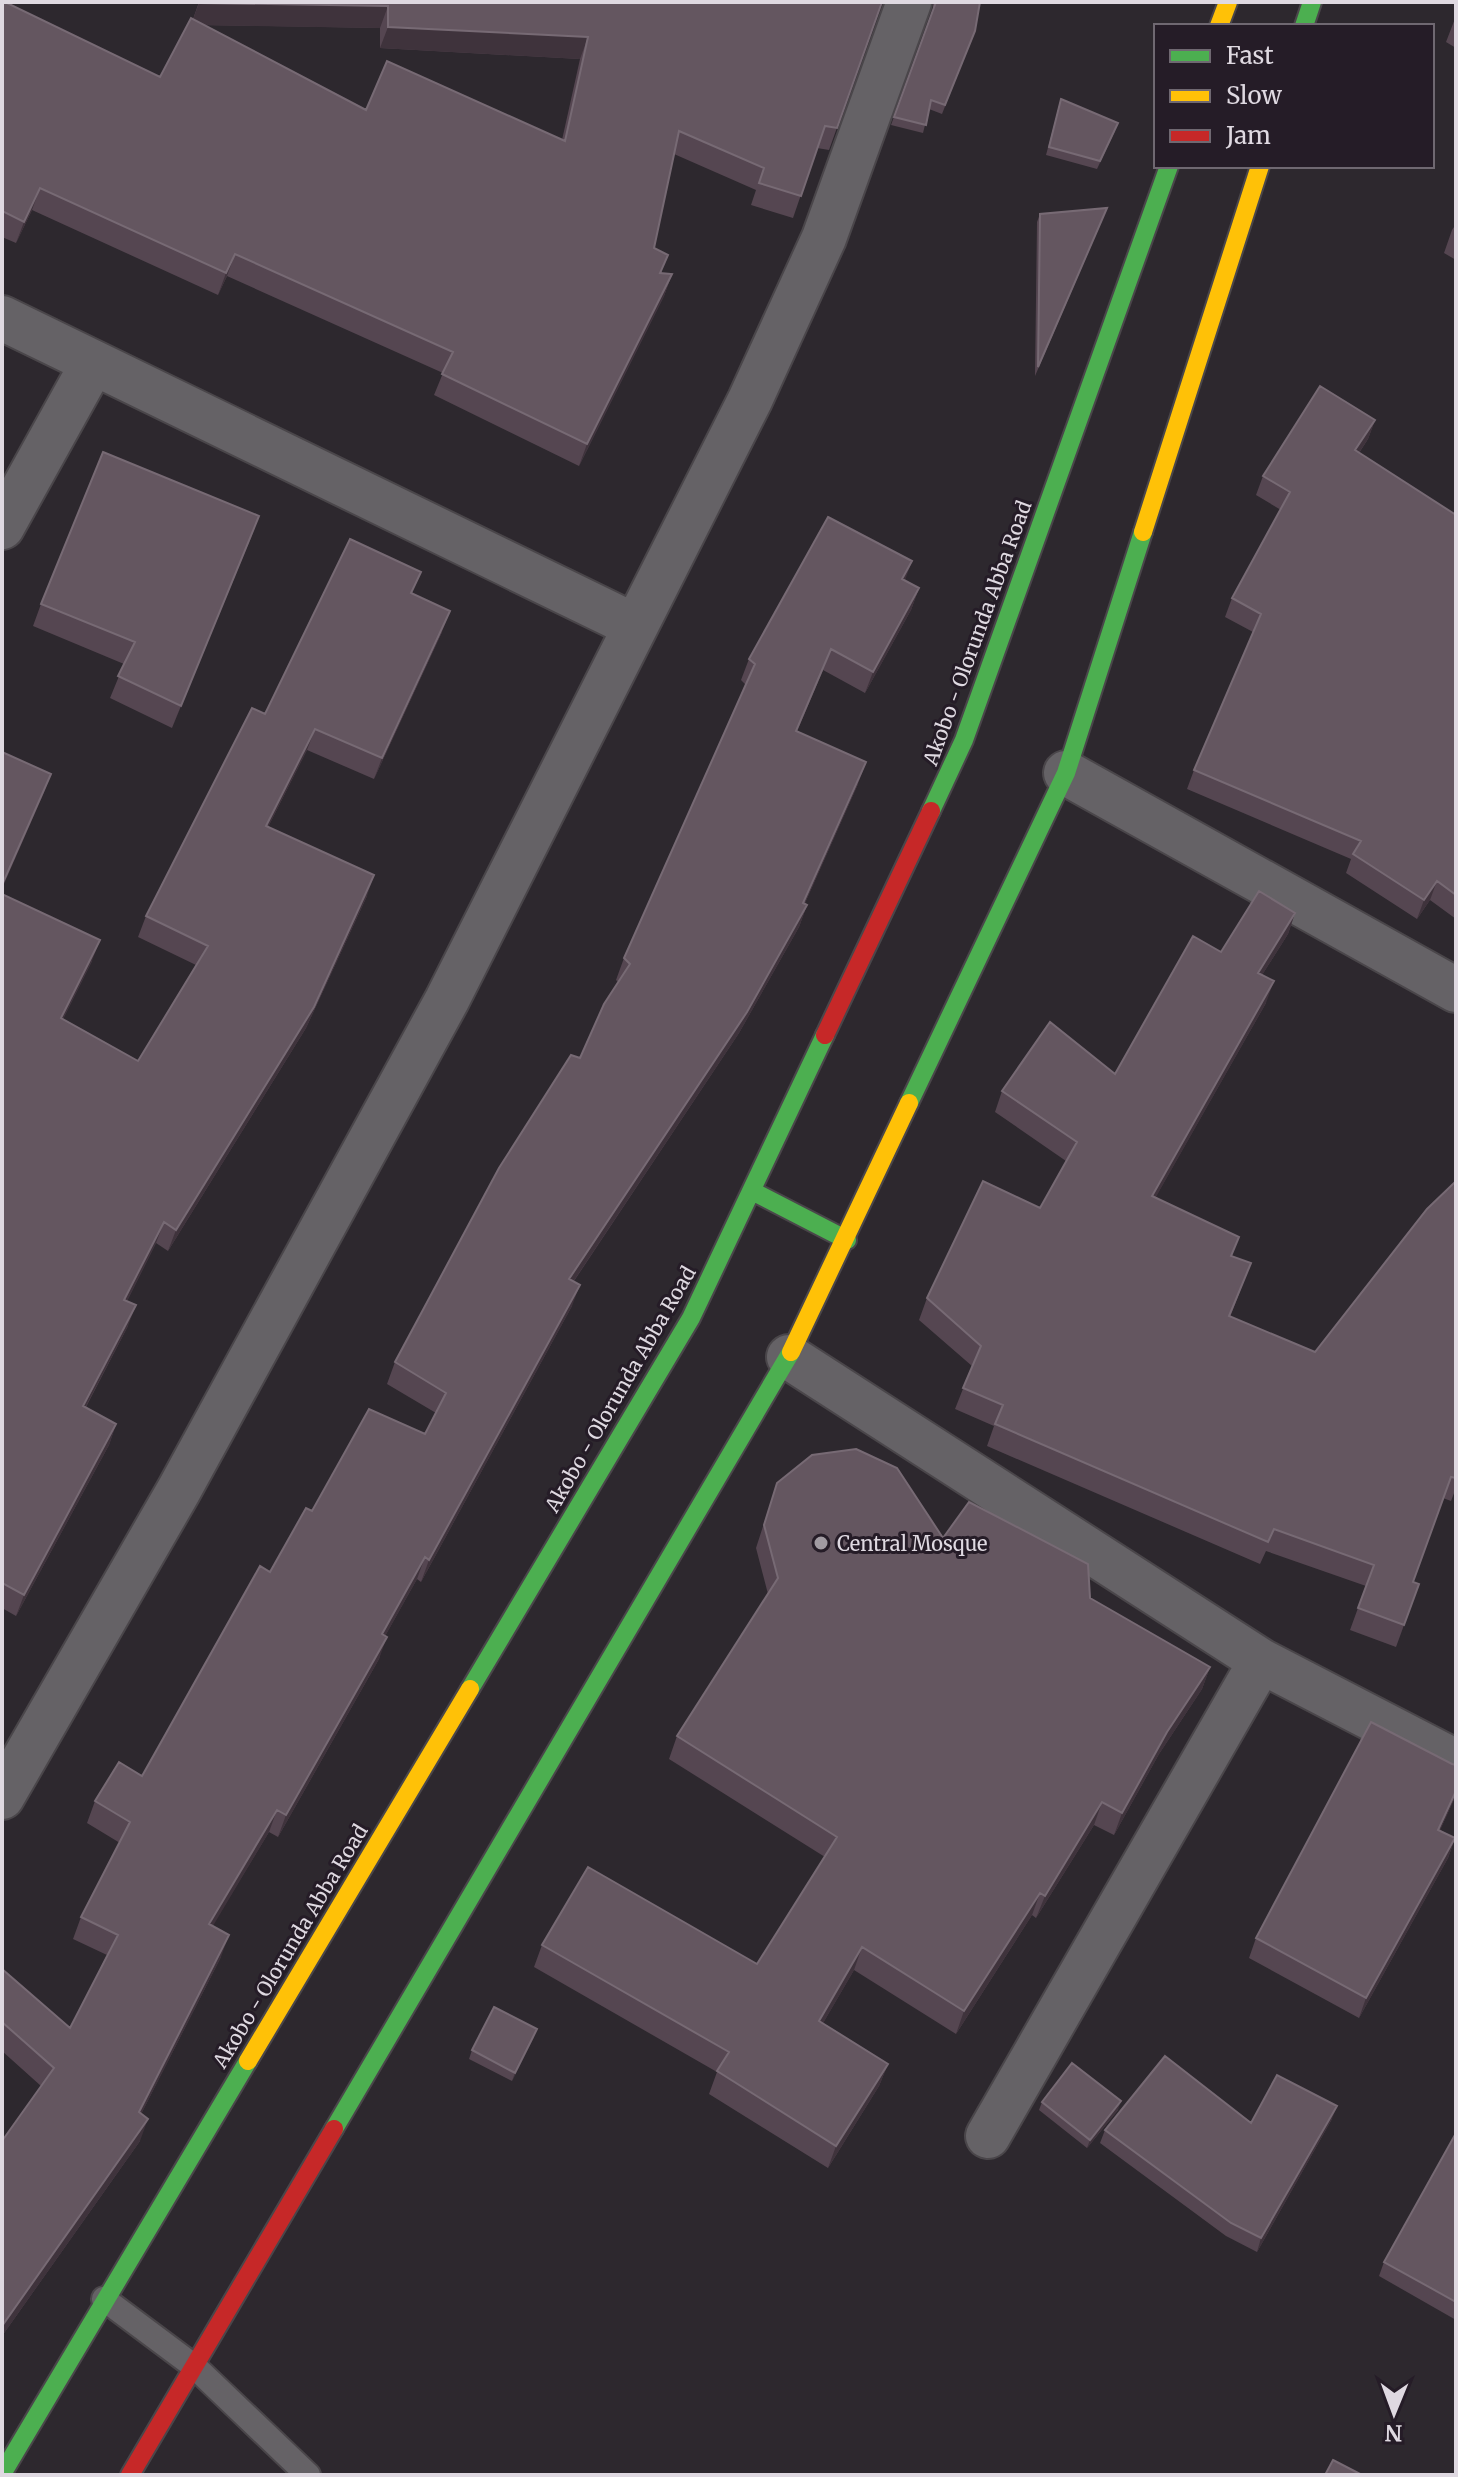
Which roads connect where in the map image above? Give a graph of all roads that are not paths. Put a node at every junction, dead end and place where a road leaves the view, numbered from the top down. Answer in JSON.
{"nodes":[{"id":1,"x":909,"y":2,"type":"edge"},
{"id":2,"x":1228,"y":2,"type":"edge"},
{"id":3,"x":1312,"y":2,"type":"edge"},
{"id":4,"x":1220,"y":24,"type":"edge"},
{"id":5,"x":1305,"y":24,"type":"edge"},
{"id":6,"x":1168,"y":168,"type":"edge"},
{"id":7,"x":1259,"y":168,"type":"edge"},
{"id":8,"x":2,"y":318,"type":"edge"},
{"id":9,"x":93,"y":363,"type":"junction"},
{"id":10,"x":2,"y":527,"type":"edge"},
{"id":11,"x":635,"y":626,"type":"junction"},
{"id":12,"x":1066,"y":773,"type":"junction"},
{"id":13,"x":1456,"y":990,"type":"edge"},
{"id":14,"x":752,"y":1191,"type":"junction"},
{"id":15,"x":847,"y":1240,"type":"junction"},
{"id":16,"x":789,"y":1357,"type":"junction"},
{"id":17,"x":1261,"y":1661,"type":"junction"},
{"id":18,"x":1456,"y":1762,"type":"edge"},
{"id":19,"x":2,"y":1797,"type":"edge"},
{"id":20,"x":988,"y":2136,"type":"dead end"},
{"id":21,"x":104,"y":2299,"type":"junction"},
{"id":22,"x":195,"y":2367,"type":"junction"},
{"id":23,"x":2,"y":2474,"type":"edge"},
{"id":24,"x":130,"y":2475,"type":"edge"},
{"id":25,"x":308,"y":2475,"type":"edge"}],
"edges":[{"from":1,"to":11,"type":"street"},
{"from":2,"to":4,"type":"main road"},
{"from":3,"to":5,"type":"main road"},
{"from":6,"to":14,"type":"main road","name":"Akobo - Olorunda Abba Road"},
{"from":7,"to":12,"type":"main road"},
{"from":8,"to":9,"type":"street"},
{"from":9,"to":10,"type":"street"},
{"from":9,"to":11,"type":"street"},
{"from":11,"to":19,"type":"street"},
{"from":12,"to":13,"type":"street"},
{"from":12,"to":15,"type":"main road"},
{"from":14,"to":15,"type":"main road"},
{"from":14,"to":21,"type":"main road","name":"Akobo - Olorunda Abba Road"},
{"from":15,"to":16,"type":"main road"},
{"from":16,"to":17,"type":"street"},
{"from":16,"to":22,"type":"main road"},
{"from":17,"to":18,"type":"street"},
{"from":17,"to":20,"type":"street"},
{"from":21,"to":22,"type":"lane"},
{"from":21,"to":23,"type":"main road","name":"Akobo - Olorunda Abba Road"},
{"from":22,"to":24,"type":"main road"},
{"from":22,"to":25,"type":"lane"}]}
